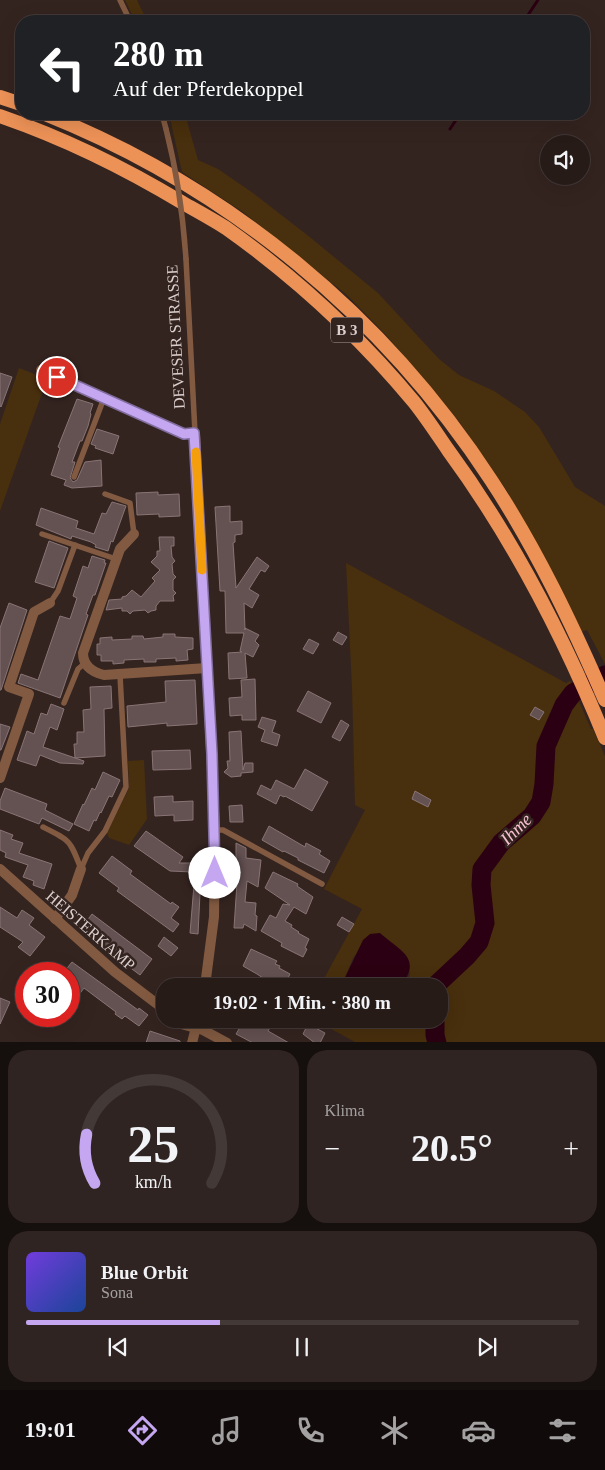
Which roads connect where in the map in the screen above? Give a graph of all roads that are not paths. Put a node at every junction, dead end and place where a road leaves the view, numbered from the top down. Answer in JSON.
{"nodes":[{"id":1,"x":120,"y":0,"type":"edge"},
{"id":2,"x":127,"y":15,"type":"edge"},
{"id":3,"x":0,"y":97,"type":"edge"},
{"id":4,"x":15,"y":102,"type":"edge"},
{"id":5,"x":0,"y":116,"type":"edge"},
{"id":6,"x":60,"y":120,"type":"edge"},
{"id":7,"x":164,"y":120,"type":"edge"},
{"id":8,"x":41,"y":370,"type":"dead end"},
{"id":9,"x":104,"y":398,"type":"junction"},
{"id":10,"x":194,"y":433,"type":"junction"},
{"id":11,"x":74,"y":477,"type":"dead end"},
{"id":12,"x":105,"y":494,"type":"dead end"},
{"id":13,"x":42,"y":534,"type":"dead end"},
{"id":14,"x":134,"y":534,"type":"joint"},
{"id":15,"x":75,"y":545,"type":"junction"},
{"id":16,"x":116,"y":559,"type":"junction"},
{"id":17,"x":50,"y":603,"type":"joint"},
{"id":18,"x":85,"y":663,"type":"junction"},
{"id":19,"x":207,"y":668,"type":"junction"},
{"id":20,"x":120,"y":674,"type":"junction"},
{"id":21,"x":605,"y":700,"type":"edge"},
{"id":22,"x":64,"y":703,"type":"dead end"},
{"id":23,"x":605,"y":738,"type":"edge"},
{"id":24,"x":0,"y":778,"type":"edge"},
{"id":25,"x":43,"y":827,"type":"dead end"},
{"id":26,"x":215,"y":830,"type":"junction"},
{"id":27,"x":0,"y":869,"type":"edge"},
{"id":28,"x":81,"y":869,"type":"junction"},
{"id":29,"x":322,"y":884,"type":"dead end"},
{"id":30,"x":55,"y":919,"type":"junction"},
{"id":31,"x":207,"y":978,"type":"edge"},
{"id":32,"x":156,"y":1003,"type":"edge"},
{"id":33,"x":196,"y":1028,"type":"edge"},
{"id":34,"x":201,"y":1028,"type":"edge"},
{"id":35,"x":192,"y":1042,"type":"edge"},
{"id":36,"x":227,"y":1042,"type":"edge"}],
"edges":[{"from":1,"to":2,"type":"lane"},
{"from":3,"to":4,"type":"highway"},
{"from":5,"to":23,"type":"highway","number":"B 3"},
{"from":6,"to":21,"type":"highway","number":"B 3"},
{"from":7,"to":10,"type":"lane","name":"DEVESER STRASSE","bridge":true},
{"from":8,"to":9,"type":"street"},
{"from":9,"to":10,"type":"street"},
{"from":9,"to":11,"type":"lane"},
{"from":10,"to":19,"type":"street","name":"DEVESER STRASSE"},
{"from":12,"to":14,"type":"lane"},
{"from":13,"to":15,"type":"lane"},
{"from":14,"to":16,"type":"street"},
{"from":15,"to":16,"type":"lane"},
{"from":15,"to":17,"type":"lane"},
{"from":16,"to":18,"type":"street"},
{"from":17,"to":24,"type":"street"},
{"from":18,"to":20,"type":"street"},
{"from":18,"to":22,"type":"lane"},
{"from":19,"to":20,"type":"street"},
{"from":19,"to":26,"type":"street","name":"DEVESER STRASSE"},
{"from":20,"to":28,"type":"lane"},
{"from":25,"to":28,"type":"lane"},
{"from":26,"to":29,"type":"lane"},
{"from":26,"to":31,"type":"street","name":"DEVESER STRASSE"},
{"from":27,"to":30,"type":"street","name":"HEISTERKAMP"},
{"from":28,"to":30,"type":"street"},
{"from":30,"to":32,"type":"street","name":"HEISTERKAMP"},
{"from":33,"to":35,"type":"street"},
{"from":34,"to":36,"type":"street"}]}
